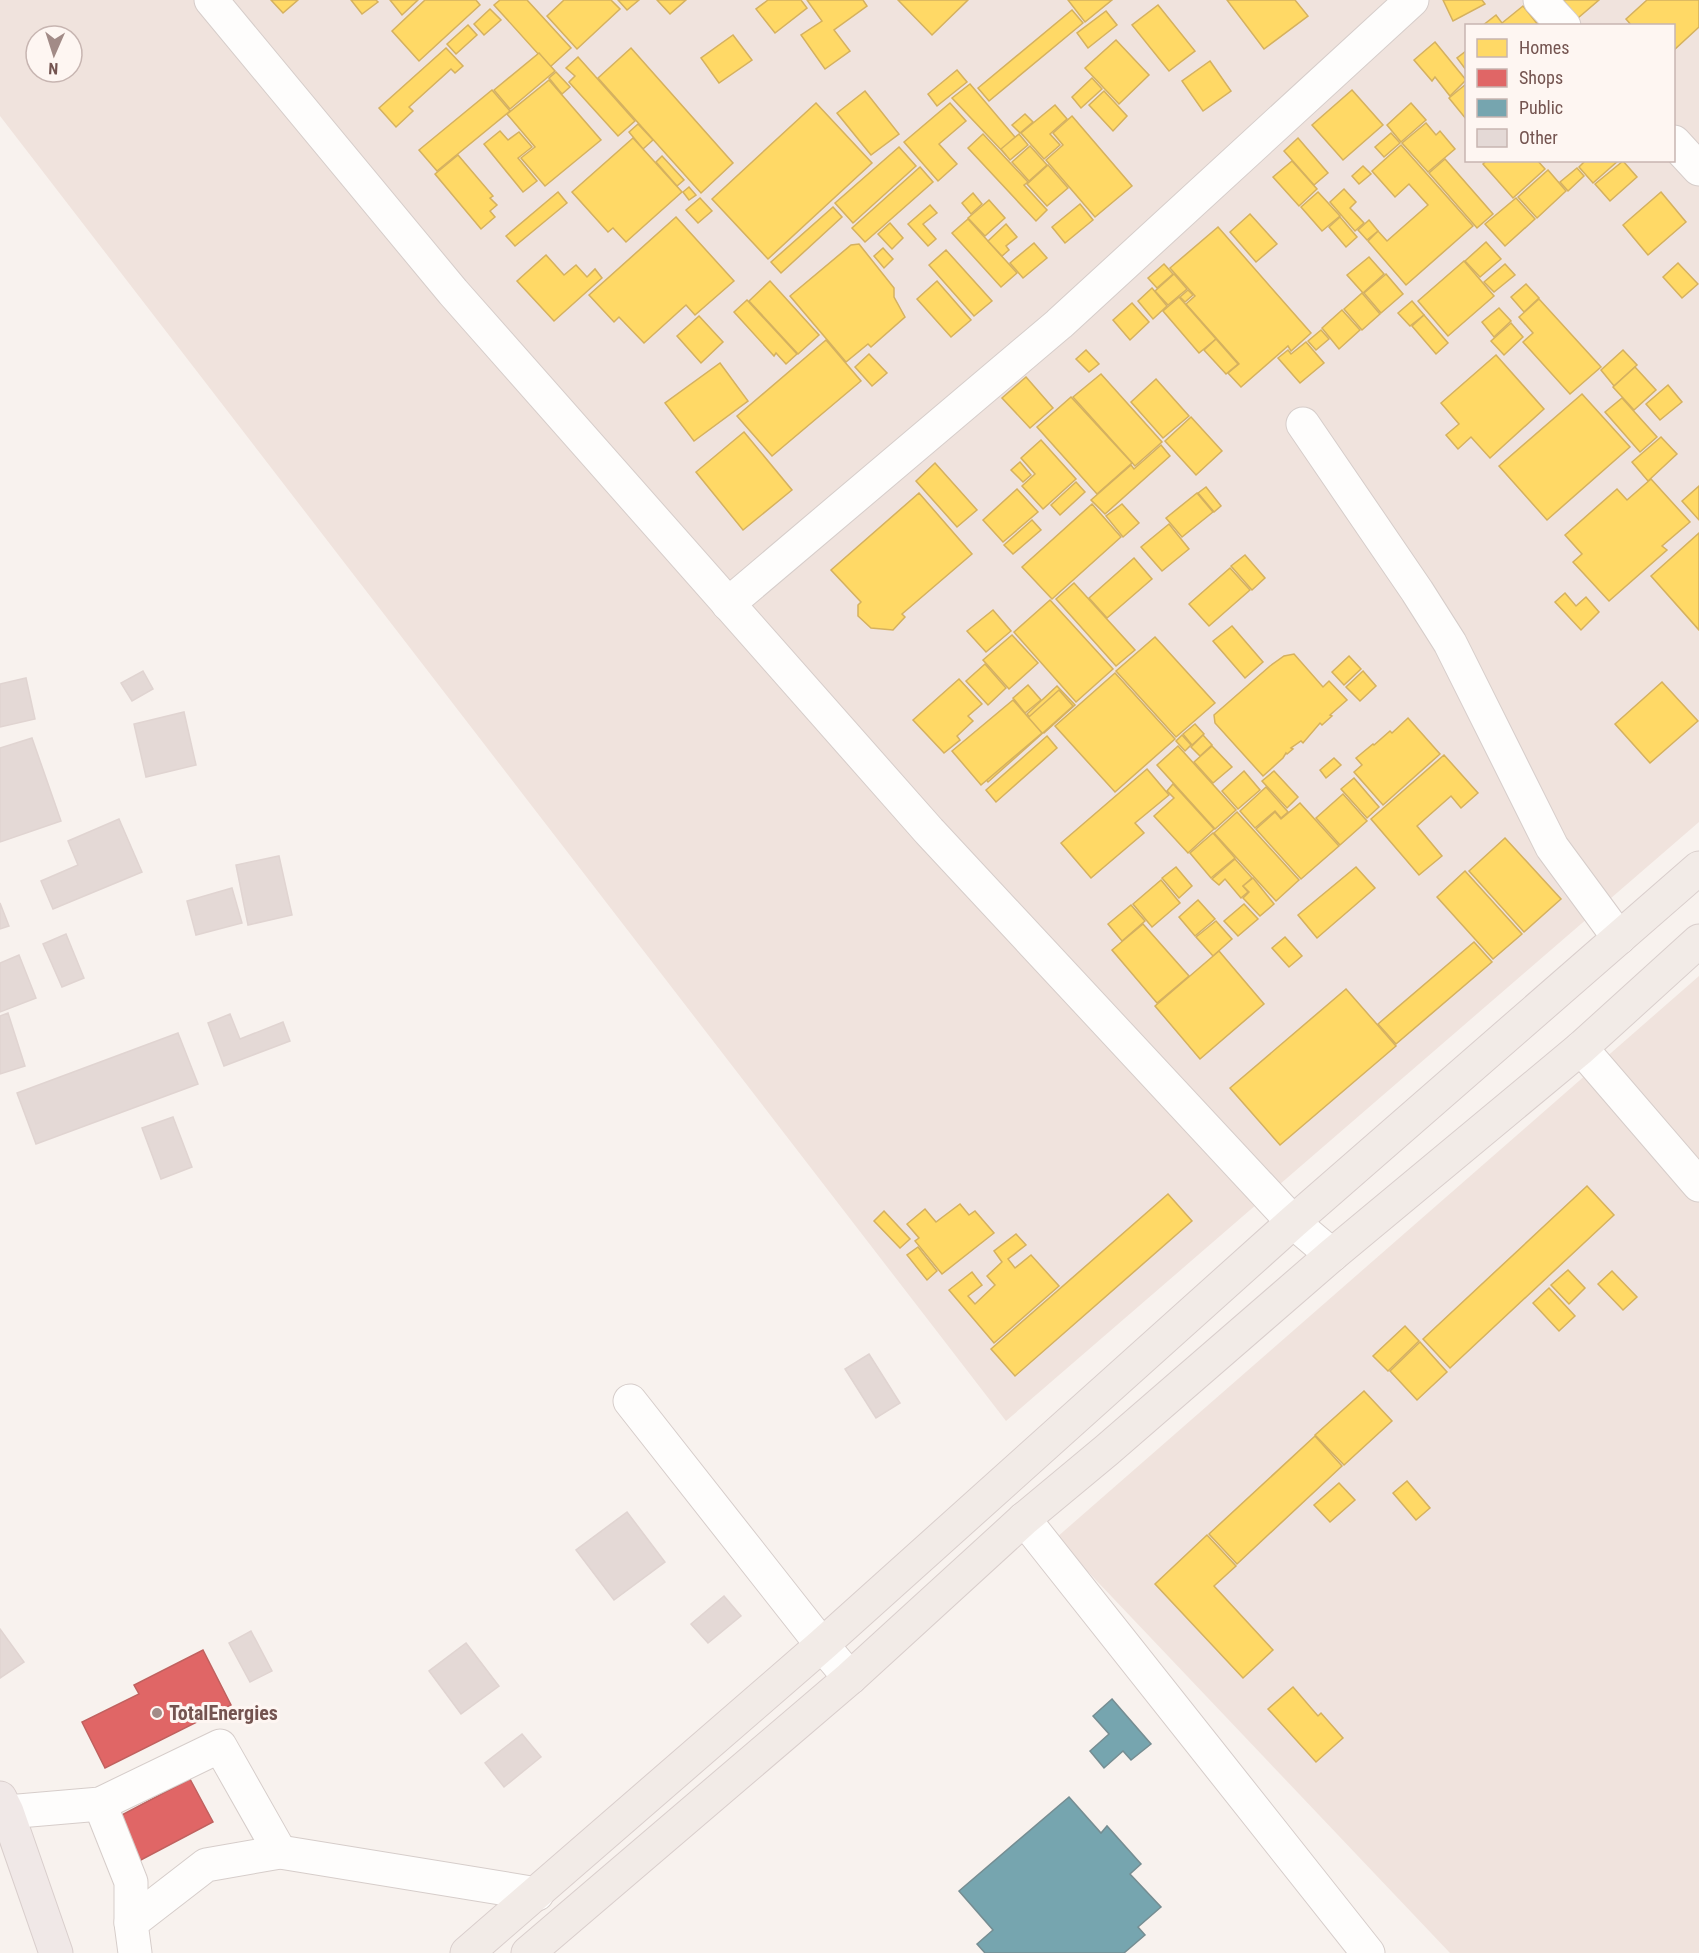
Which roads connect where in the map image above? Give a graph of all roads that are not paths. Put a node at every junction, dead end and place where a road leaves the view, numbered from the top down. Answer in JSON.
{"nodes":[{"id":1,"x":211,"y":0,"type":"edge"},
{"id":2,"x":1412,"y":0,"type":"edge"},
{"id":3,"x":1540,"y":0,"type":"edge"},
{"id":4,"x":1562,"y":24,"type":"edge"},
{"id":5,"x":1675,"y":143,"type":"edge"},
{"id":6,"x":1699,"y":169,"type":"edge"},
{"id":7,"x":1303,"y":424,"type":"dead end"},
{"id":8,"x":728,"y":604,"type":"junction"},
{"id":9,"x":1699,"y":868,"type":"edge"},
{"id":10,"x":1619,"y":938,"type":"junction"},
{"id":11,"x":1699,"y":941,"type":"edge"},
{"id":12,"x":1581,"y":1048,"type":"junction"},
{"id":13,"x":1699,"y":1185,"type":"edge"},
{"id":14,"x":1293,"y":1222,"type":"junction"},
{"id":15,"x":1332,"y":1255,"type":"junction"},
{"id":16,"x":630,"y":1401,"type":"dead end"},
{"id":17,"x":1024,"y":1519,"type":"junction"},
{"id":18,"x":822,"y":1645,"type":"junction"},
{"id":19,"x":850,"y":1677,"type":"junction"},
{"id":20,"x":100,"y":1804,"type":"junction"},
{"id":21,"x":4,"y":1805,"type":"edge"},
{"id":22,"x":279,"y":1852,"type":"junction"},
{"id":23,"x":537,"y":1894,"type":"junction"},
{"id":24,"x":133,"y":1938,"type":"edge"},
{"id":25,"x":56,"y":1953,"type":"edge"},
{"id":26,"x":467,"y":1953,"type":"edge"},
{"id":27,"x":528,"y":1953,"type":"edge"},
{"id":28,"x":1368,"y":1953,"type":"edge"}],
"edges":[{"from":1,"to":8,"type":"street"},
{"from":2,"to":8,"type":"street"},
{"from":3,"to":4,"type":"street"},
{"from":5,"to":6,"type":"street"},
{"from":7,"to":10,"type":"street"},
{"from":8,"to":14,"type":"street"},
{"from":9,"to":10,"type":"main road"},
{"from":10,"to":14,"type":"main road"},
{"from":11,"to":12,"type":"main road"},
{"from":12,"to":13,"type":"street"},
{"from":12,"to":15,"type":"main road"},
{"from":14,"to":15,"type":"street"},
{"from":14,"to":18,"type":"main road"},
{"from":15,"to":17,"type":"main road"},
{"from":16,"to":18,"type":"street"},
{"from":17,"to":19,"type":"main road"},
{"from":17,"to":28,"type":"street"},
{"from":18,"to":19,"type":"street"},
{"from":18,"to":23,"type":"main road"},
{"from":19,"to":27,"type":"main road"},
{"from":20,"to":21,"type":"street"},
{"from":20,"to":22,"type":"street"},
{"from":20,"to":24,"type":"street"},
{"from":21,"to":25,"type":"highway"},
{"from":22,"to":23,"type":"street"},
{"from":22,"to":24,"type":"street"},
{"from":23,"to":26,"type":"main road"}]}
